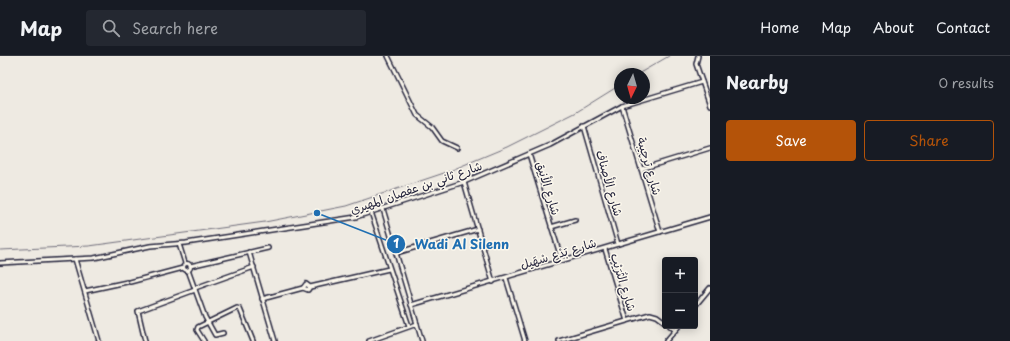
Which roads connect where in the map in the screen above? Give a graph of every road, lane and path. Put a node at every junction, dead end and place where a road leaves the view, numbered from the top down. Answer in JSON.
{"nodes":[{"id":1,"x":388,"y":56,"type":"edge"},
{"id":2,"x":697,"y":57,"type":"edge"},
{"id":3,"x":702,"y":82,"type":"junction"},
{"id":4,"x":710,"y":105,"type":"edge"},
{"id":5,"x":622,"y":106,"type":"junction"},
{"id":6,"x":584,"y":126,"type":"junction"},
{"id":7,"x":457,"y":148,"type":"dead end"},
{"id":8,"x":710,"y":148,"type":"edge"},
{"id":9,"x":529,"y":154,"type":"junction"},
{"id":10,"x":641,"y":169,"type":"junction"},
{"id":11,"x":464,"y":182,"type":"junction"},
{"id":12,"x":383,"y":209,"type":"junction"},
{"id":13,"x":371,"y":212,"type":"junction"},
{"id":14,"x":710,"y":217,"type":"edge"},
{"id":15,"x":575,"y":220,"type":"dead end"},
{"id":16,"x":551,"y":227,"type":"junction"},
{"id":17,"x":478,"y":229,"type":"junction"},
{"id":18,"x":660,"y":232,"type":"junction"},
{"id":19,"x":178,"y":244,"type":"junction"},
{"id":20,"x":618,"y":244,"type":"junction"},
{"id":21,"x":268,"y":248,"type":"dead end"},
{"id":22,"x":604,"y":248,"type":"junction"},
{"id":23,"x":249,"y":252,"type":"junction"},
{"id":24,"x":396,"y":253,"type":"junction"},
{"id":25,"x":75,"y":259,"type":"junction"},
{"id":26,"x":562,"y":261,"type":"junction"},
{"id":27,"x":0,"y":263,"type":"edge"},
{"id":28,"x":185,"y":263,"type":"junction"},
{"id":29,"x":190,"y":266,"type":"junction"},
{"id":30,"x":254,"y":267,"type":"junction"},
{"id":31,"x":183,"y":268,"type":"junction"},
{"id":32,"x":389,"y":269,"type":"junction"},
{"id":33,"x":188,"y":270,"type":"junction"},
{"id":34,"x":506,"y":278,"type":"junction"},
{"id":35,"x":493,"y":282,"type":"junction"},
{"id":36,"x":710,"y":288,"type":"edge"},
{"id":37,"x":195,"y":289,"type":"junction"},
{"id":38,"x":85,"y":292,"type":"junction"},
{"id":39,"x":262,"y":299,"type":"junction"},
{"id":40,"x":698,"y":302,"type":"edge"},
{"id":41,"x":411,"y":305,"type":"junction"},
{"id":42,"x":662,"y":320,"type":"edge"},
{"id":43,"x":627,"y":321,"type":"junction"},
{"id":44,"x":207,"y":322,"type":"junction"},
{"id":45,"x":417,"y":324,"type":"junction"},
{"id":46,"x":409,"y":326,"type":"junction"},
{"id":47,"x":675,"y":330,"type":"edge"},
{"id":48,"x":223,"y":333,"type":"dead end"},
{"id":49,"x":99,"y":341,"type":"edge"},
{"id":50,"x":145,"y":341,"type":"edge"},
{"id":51,"x":204,"y":341,"type":"edge"},
{"id":52,"x":253,"y":341,"type":"edge"},
{"id":53,"x":275,"y":341,"type":"edge"},
{"id":54,"x":370,"y":341,"type":"edge"},
{"id":55,"x":422,"y":341,"type":"edge"},
{"id":56,"x":525,"y":341,"type":"edge"},
{"id":57,"x":560,"y":341,"type":"edge"},
{"id":58,"x":666,"y":341,"type":"edge"}],
"edges":[{"from":1,"to":7,"type":"street"},
{"from":2,"to":3,"type":"street"},
{"from":3,"to":4,"type":"street"},
{"from":3,"to":5,"type":"street","name":"شارع ثاني بن عفصان المهيري"},
{"from":5,"to":6,"type":"street","name":"شارع ثاني بن عفصان المهيري"},
{"from":5,"to":10,"type":"street","name":"شارع ترچيبة"},
{"from":6,"to":9,"type":"street","name":"شارع ثاني بن عفصان المهيري"},
{"from":6,"to":20,"type":"street","name":"شارع الأصناف"},
{"from":8,"to":10,"type":"street"},
{"from":9,"to":11,"type":"street","name":"شارع ثاني بن عفصان المهيري"},
{"from":9,"to":16,"type":"street","name":"شارع الأنِيق"},
{"from":10,"to":18,"type":"street","name":"شارع ترچيبة"},
{"from":11,"to":12,"type":"street","name":"شارع ثاني بن عفصان المهيري"},
{"from":11,"to":17,"type":"street"},
{"from":12,"to":13,"type":"street","name":"شارع ثاني بن عفصان المهيري"},
{"from":12,"to":24,"type":"street"},
{"from":13,"to":19,"type":"street","name":"شارع ثاني بن عفصان المهيري"},
{"from":13,"to":32,"type":"street"},
{"from":14,"to":18,"type":"street","name":"شارع بَدْع سْهَيل"},
{"from":15,"to":16,"type":"street","name":"شارع الأنِيق"},
{"from":16,"to":26,"type":"street","name":"شارع الأنِيق"},
{"from":17,"to":24,"type":"street"},
{"from":17,"to":35,"type":"street"},
{"from":18,"to":20,"type":"street","name":"شارع بَدْع سْهَيل"},
{"from":19,"to":25,"type":"street","name":"شارع ثاني بن عفصان المهيري"},
{"from":19,"to":28,"type":"street"},
{"from":20,"to":22,"type":"street","name":"شارع بَدْع سْهَيل"},
{"from":21,"to":23,"type":"street"},
{"from":22,"to":26,"type":"street","name":"شارع بَدْع سْهَيل"},
{"from":22,"to":43,"type":"street","name":"شارع الثُرَيْب"},
{"from":23,"to":29,"type":"street"},
{"from":23,"to":30,"type":"street"},
{"from":24,"to":41,"type":"street"},
{"from":25,"to":27,"type":"street","name":"شارع ثاني بن عفصان المهيري"},
{"from":25,"to":38,"type":"street"},
{"from":26,"to":34,"type":"street","name":"شارع بَدْع سْهَيل"},
{"from":28,"to":29,"type":"street"},
{"from":28,"to":31,"type":"street"},
{"from":29,"to":33,"type":"street"},
{"from":30,"to":37,"type":"street"},
{"from":30,"to":39,"type":"street"},
{"from":31,"to":33,"type":"street"},
{"from":31,"to":38,"type":"street"},
{"from":32,"to":39,"type":"street"},
{"from":32,"to":46,"type":"street"},
{"from":33,"to":37,"type":"street"},
{"from":34,"to":35,"type":"street","name":"شارع بَدْع سْهَيل"},
{"from":34,"to":56,"type":"street"},
{"from":35,"to":41,"type":"street","name":"شارع بَدْع سْهَيل"},
{"from":36,"to":40,"type":"street"},
{"from":37,"to":44,"type":"street"},
{"from":37,"to":50,"type":"street"},
{"from":38,"to":49,"type":"street"},
{"from":39,"to":53,"type":"street"},
{"from":41,"to":45,"type":"street"},
{"from":42,"to":43,"type":"street"},
{"from":43,"to":57,"type":"street"},
{"from":44,"to":48,"type":"street"},
{"from":44,"to":51,"type":"street"},
{"from":44,"to":52,"type":"street"},
{"from":45,"to":46,"type":"street"},
{"from":45,"to":55,"type":"street"},
{"from":46,"to":54,"type":"street"},
{"from":47,"to":58,"type":"street"}]}
